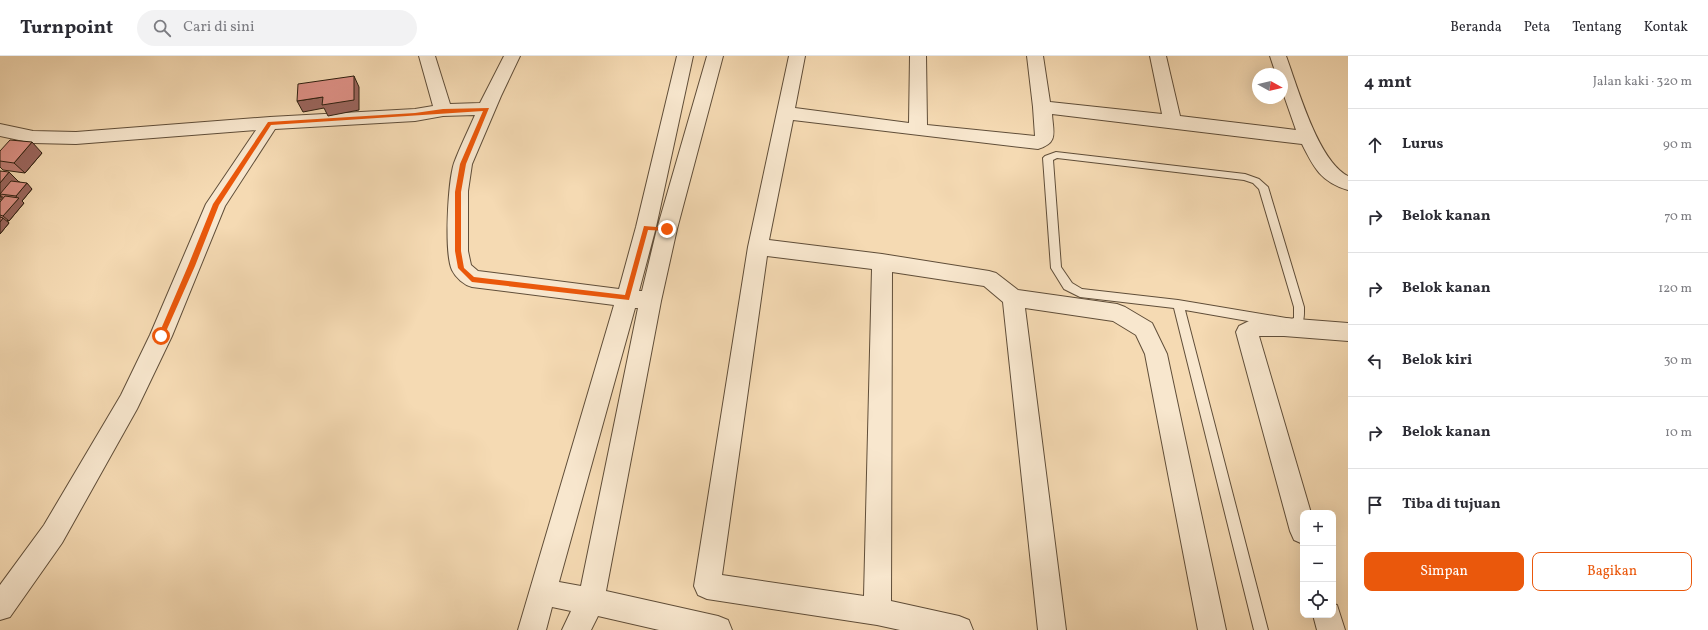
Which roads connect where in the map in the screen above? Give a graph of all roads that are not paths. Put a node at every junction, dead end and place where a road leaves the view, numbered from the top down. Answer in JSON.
{"nodes":[{"id":1,"x":426,"y":56,"type":"edge"},
{"id":2,"x":512,"y":56,"type":"edge"},
{"id":3,"x":685,"y":56,"type":"edge"},
{"id":4,"x":715,"y":56,"type":"edge"},
{"id":5,"x":797,"y":56,"type":"edge"},
{"id":6,"x":918,"y":56,"type":"edge"},
{"id":7,"x":1035,"y":56,"type":"edge"},
{"id":8,"x":1158,"y":56,"type":"edge"},
{"id":9,"x":1278,"y":56,"type":"edge"},
{"id":10,"x":1042,"y":107,"type":"junction"},
{"id":11,"x":487,"y":109,"type":"junction"},
{"id":12,"x":443,"y":110,"type":"junction"},
{"id":13,"x":785,"y":113,"type":"junction"},
{"id":14,"x":1172,"y":121,"type":"junction"},
{"id":15,"x":270,"y":123,"type":"junction"},
{"id":16,"x":0,"y":130,"type":"edge"},
{"id":17,"x":918,"y":130,"type":"junction"},
{"id":18,"x":1308,"y":138,"type":"junction"},
{"id":19,"x":1348,"y":183,"type":"edge"},
{"id":20,"x":646,"y":227,"type":"junction"},
{"id":21,"x":667,"y":229,"type":"junction"},
{"id":22,"x":758,"y":247,"type":"junction"},
{"id":23,"x":882,"y":262,"type":"junction"},
{"id":24,"x":627,"y":298,"type":"junction"},
{"id":25,"x":1013,"y":298,"type":"junction"},
{"id":26,"x":650,"y":300,"type":"junction"},
{"id":27,"x":1178,"y":304,"type":"junction"},
{"id":28,"x":1348,"y":332,"type":"edge"},
{"id":29,"x":1300,"y":520,"type":"edge"},
{"id":30,"x":542,"y":592,"type":"junction"},
{"id":31,"x":591,"y":601,"type":"junction"},
{"id":32,"x":0,"y":608,"type":"edge"},
{"id":33,"x":877,"y":611,"type":"junction"},
{"id":34,"x":1328,"y":618,"type":"edge"},
{"id":35,"x":532,"y":630,"type":"edge"},
{"id":36,"x":576,"y":630,"type":"edge"},
{"id":37,"x":718,"y":630,"type":"edge"},
{"id":38,"x":960,"y":630,"type":"edge"},
{"id":39,"x":1052,"y":630,"type":"edge"},
{"id":40,"x":1212,"y":630,"type":"edge"},
{"id":41,"x":1261,"y":630,"type":"edge"},
{"id":42,"x":1331,"y":630,"type":"edge"}],
"edges":[{"from":1,"to":12,"type":"street"},
{"from":2,"to":11,"type":"street"},
{"from":3,"to":20,"type":"street"},
{"from":4,"to":21,"type":"street"},
{"from":5,"to":13,"type":"street"},
{"from":6,"to":17,"type":"street"},
{"from":7,"to":10,"type":"street"},
{"from":8,"to":14,"type":"street"},
{"from":9,"to":18,"type":"street"},
{"from":10,"to":14,"type":"street"},
{"from":10,"to":17,"type":"street"},
{"from":11,"to":12,"type":"street"},
{"from":11,"to":24,"type":"street"},
{"from":12,"to":15,"type":"street"},
{"from":13,"to":17,"type":"street"},
{"from":13,"to":22,"type":"street"},
{"from":14,"to":18,"type":"street"},
{"from":15,"to":16,"type":"street"},
{"from":15,"to":32,"type":"street"},
{"from":18,"to":19,"type":"street"},
{"from":20,"to":21,"type":"street"},
{"from":20,"to":24,"type":"street"},
{"from":21,"to":26,"type":"street"},
{"from":22,"to":23,"type":"street"},
{"from":22,"to":33,"type":"street"},
{"from":23,"to":25,"type":"street"},
{"from":23,"to":33,"type":"street"},
{"from":24,"to":26,"type":"street"},
{"from":24,"to":30,"type":"street"},
{"from":25,"to":39,"type":"street"},
{"from":25,"to":40,"type":"street"},
{"from":26,"to":31,"type":"street"},
{"from":27,"to":27,"type":"lane"},
{"from":27,"to":41,"type":"lane"},
{"from":28,"to":29,"type":"street"},
{"from":30,"to":31,"type":"street"},
{"from":30,"to":35,"type":"street"},
{"from":31,"to":36,"type":"street"},
{"from":31,"to":37,"type":"street"},
{"from":33,"to":38,"type":"street"},
{"from":34,"to":42,"type":"street"}]}
